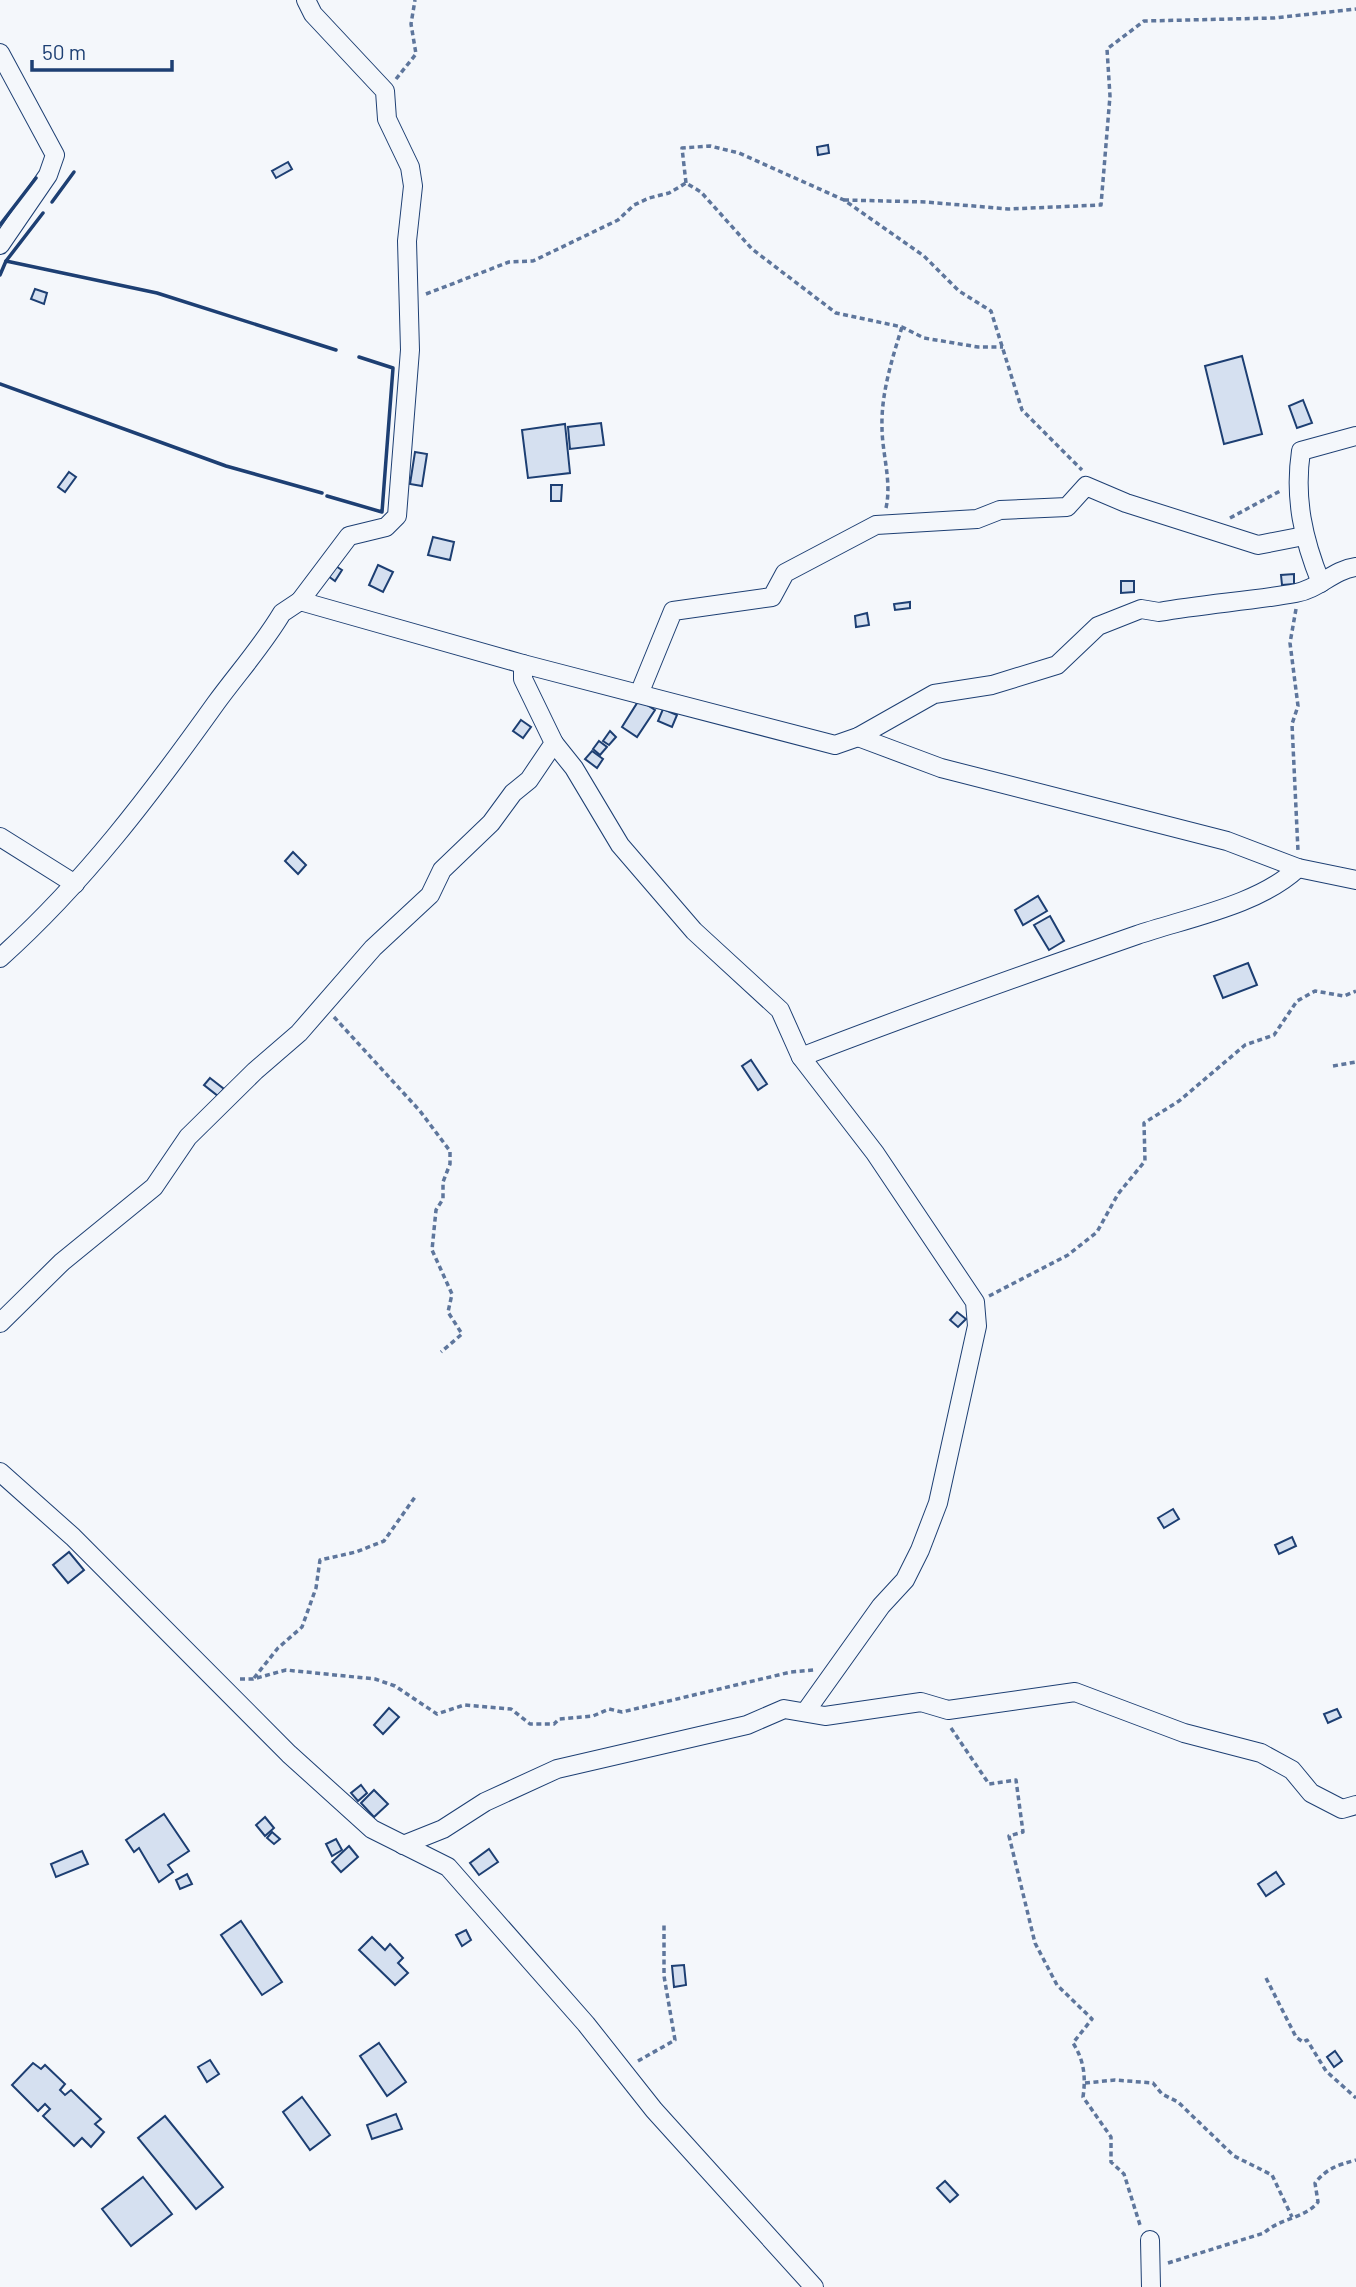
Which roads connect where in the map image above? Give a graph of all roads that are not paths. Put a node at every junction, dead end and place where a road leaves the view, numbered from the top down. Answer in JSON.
{"nodes":[{"id":1,"x":306,"y":0,"type":"edge"},
{"id":2,"x":0,"y":53,"type":"edge"},
{"id":3,"x":0,"y":245,"type":"edge"},
{"id":4,"x":1356,"y":436,"type":"edge"},
{"id":5,"x":1304,"y":536,"type":"junction"},
{"id":6,"x":1356,"y":567,"type":"edge"},
{"id":7,"x":1321,"y":583,"type":"junction"},
{"id":8,"x":300,"y":601,"type":"junction"},
{"id":9,"x":523,"y":664,"type":"junction"},
{"id":10,"x":639,"y":694,"type":"junction"},
{"id":11,"x":858,"y":737,"type":"junction"},
{"id":12,"x":554,"y":743,"type":"junction"},
{"id":13,"x":0,"y":837,"type":"edge"},
{"id":14,"x":1298,"y":867,"type":"junction"},
{"id":15,"x":1356,"y":880,"type":"edge"},
{"id":16,"x":75,"y":884,"type":"junction"},
{"id":17,"x":0,"y":958,"type":"edge"},
{"id":18,"x":801,"y":1057,"type":"junction"},
{"id":19,"x":0,"y":1323,"type":"edge"},
{"id":20,"x":0,"y":1472,"type":"edge"},
{"id":21,"x":806,"y":1711,"type":"junction"},
{"id":22,"x":1356,"y":1805,"type":"edge"},
{"id":23,"x":403,"y":1845,"type":"junction"},
{"id":24,"x":1150,"y":2240,"type":"road end"},
{"id":25,"x":814,"y":2287,"type":"edge"},
{"id":26,"x":1152,"y":2287,"type":"edge"}],
"edges":[{"from":1,"to":8,"type":"street"},
{"from":2,"to":3,"type":"street"},
{"from":4,"to":5,"type":"street"},
{"from":5,"to":7,"type":"street"},
{"from":5,"to":10,"type":"street"},
{"from":6,"to":7,"type":"street"},
{"from":7,"to":11,"type":"street"},
{"from":8,"to":9,"type":"street"},
{"from":8,"to":16,"type":"street"},
{"from":9,"to":10,"type":"street"},
{"from":9,"to":12,"type":"street"},
{"from":10,"to":11,"type":"street"},
{"from":11,"to":14,"type":"street"},
{"from":12,"to":18,"type":"street"},
{"from":12,"to":19,"type":"street"},
{"from":13,"to":16,"type":"street"},
{"from":14,"to":15,"type":"street"},
{"from":14,"to":18,"type":"street"},
{"from":16,"to":17,"type":"street"},
{"from":18,"to":21,"type":"street"},
{"from":20,"to":23,"type":"street"},
{"from":21,"to":22,"type":"street"},
{"from":21,"to":23,"type":"street"},
{"from":23,"to":25,"type":"street"},
{"from":24,"to":26,"type":"street"}]}
